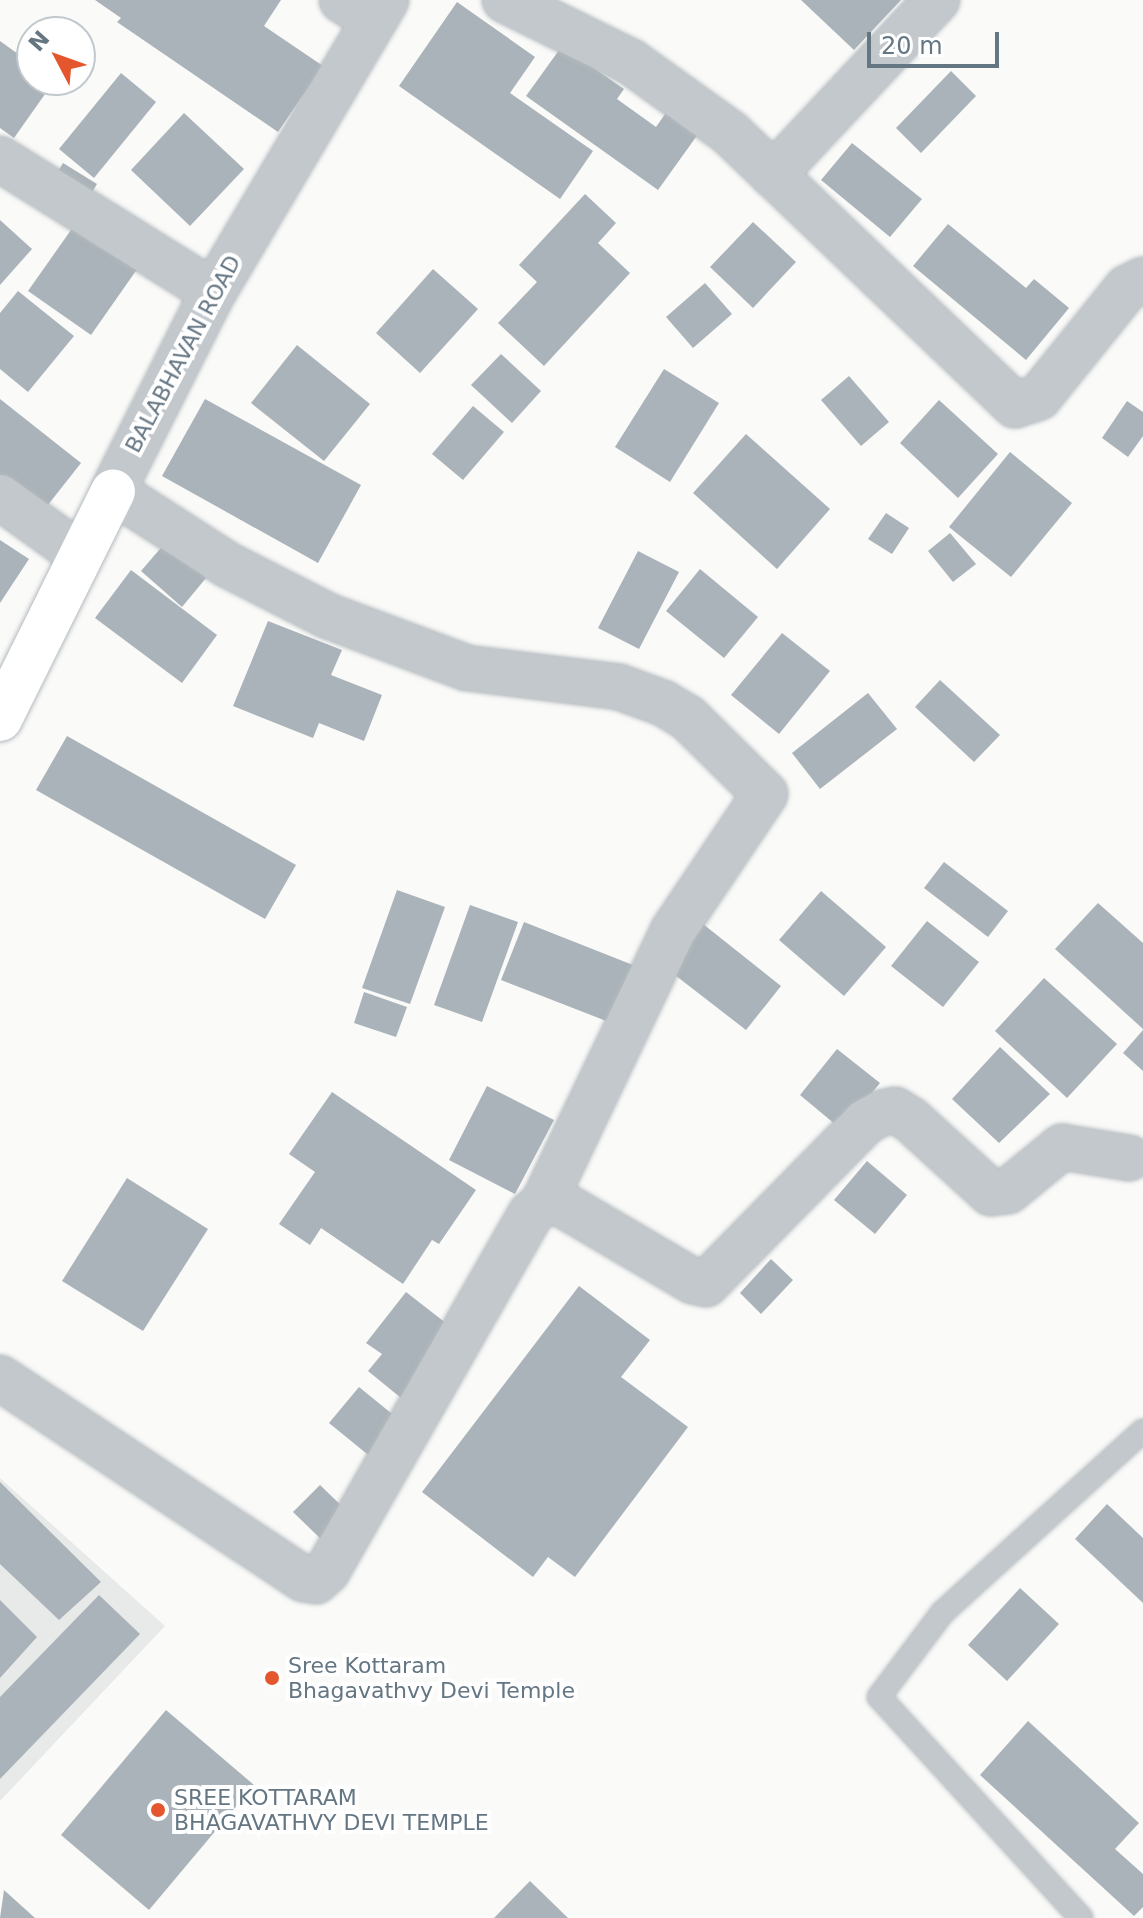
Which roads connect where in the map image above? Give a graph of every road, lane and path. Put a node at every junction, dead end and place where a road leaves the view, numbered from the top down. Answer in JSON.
{"nodes":[{"id":1,"x":505,"y":0,"type":"edge"},
{"id":2,"x":937,"y":0,"type":"edge"},
{"id":3,"x":367,"y":7,"type":"edge"},
{"id":4,"x":0,"y":159,"type":"edge"},
{"id":5,"x":773,"y":175,"type":"junction"},
{"id":6,"x":1143,"y":280,"type":"edge"},
{"id":7,"x":213,"y":292,"type":"junction"},
{"id":8,"x":113,"y":491,"type":"junction"},
{"id":9,"x":0,"y":497,"type":"edge"},
{"id":10,"x":79,"y":554,"type":"junction"},
{"id":11,"x":0,"y":719,"type":"edge"},
{"id":12,"x":1138,"y":1157,"type":"edge"},
{"id":13,"x":544,"y":1202,"type":"junction"},
{"id":14,"x":0,"y":1378,"type":"edge"},
{"id":15,"x":1143,"y":1431,"type":"edge"},
{"id":16,"x":1081,"y":1918,"type":"edge"}],
"edges":[{"from":1,"to":5,"type":"street"},
{"from":2,"to":5,"type":"street"},
{"from":3,"to":7,"type":"street","name":"BALABHAVAN ROAD"},
{"from":4,"to":7,"type":"street"},
{"from":5,"to":6,"type":"street"},
{"from":7,"to":8,"type":"street","name":"BALABHAVAN ROAD"},
{"from":8,"to":10,"type":"main road","name":"BALABHAVAN ROAD"},
{"from":8,"to":13,"type":"street"},
{"from":9,"to":10,"type":"street"},
{"from":10,"to":11,"type":"main road","name":"BALABHAVAN ROAD"},
{"from":12,"to":13,"type":"street"},
{"from":13,"to":14,"type":"street"},
{"from":15,"to":16,"type":"lane"}]}
